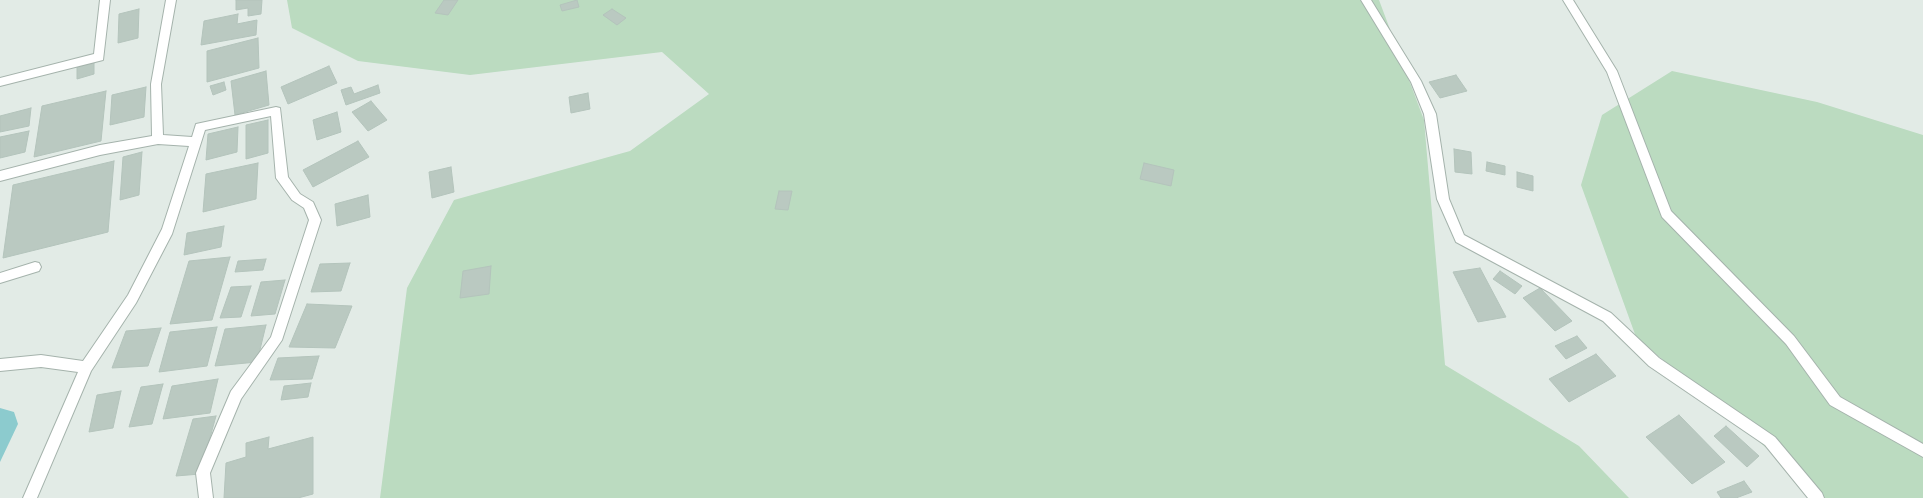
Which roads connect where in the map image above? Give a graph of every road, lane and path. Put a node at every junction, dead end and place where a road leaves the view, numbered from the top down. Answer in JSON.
{"nodes":[{"id":1,"x":105,"y":0,"type":"edge"},
{"id":2,"x":171,"y":0,"type":"edge"},
{"id":3,"x":1366,"y":0,"type":"edge"},
{"id":4,"x":1568,"y":0,"type":"edge"},
{"id":5,"x":0,"y":82,"type":"edge"},
{"id":6,"x":158,"y":139,"type":"junction"},
{"id":7,"x":196,"y":142,"type":"junction"},
{"id":8,"x":0,"y":176,"type":"edge"},
{"id":9,"x":35,"y":267,"type":"dead end"},
{"id":10,"x":0,"y":278,"type":"edge"},
{"id":11,"x":0,"y":365,"type":"edge"},
{"id":12,"x":86,"y":367,"type":"junction"},
{"id":13,"x":1923,"y":451,"type":"edge"},
{"id":14,"x":30,"y":498,"type":"edge"},
{"id":15,"x":206,"y":498,"type":"edge"},
{"id":16,"x":1817,"y":498,"type":"edge"}],
"edges":[{"from":1,"to":5,"type":"street"},
{"from":2,"to":6,"type":"street"},
{"from":3,"to":16,"type":"street"},
{"from":4,"to":13,"type":"street"},
{"from":6,"to":7,"type":"street"},
{"from":6,"to":8,"type":"street"},
{"from":7,"to":12,"type":"street"},
{"from":7,"to":15,"type":"street"},
{"from":9,"to":10,"type":"street"},
{"from":11,"to":12,"type":"street"},
{"from":12,"to":14,"type":"street"}]}
